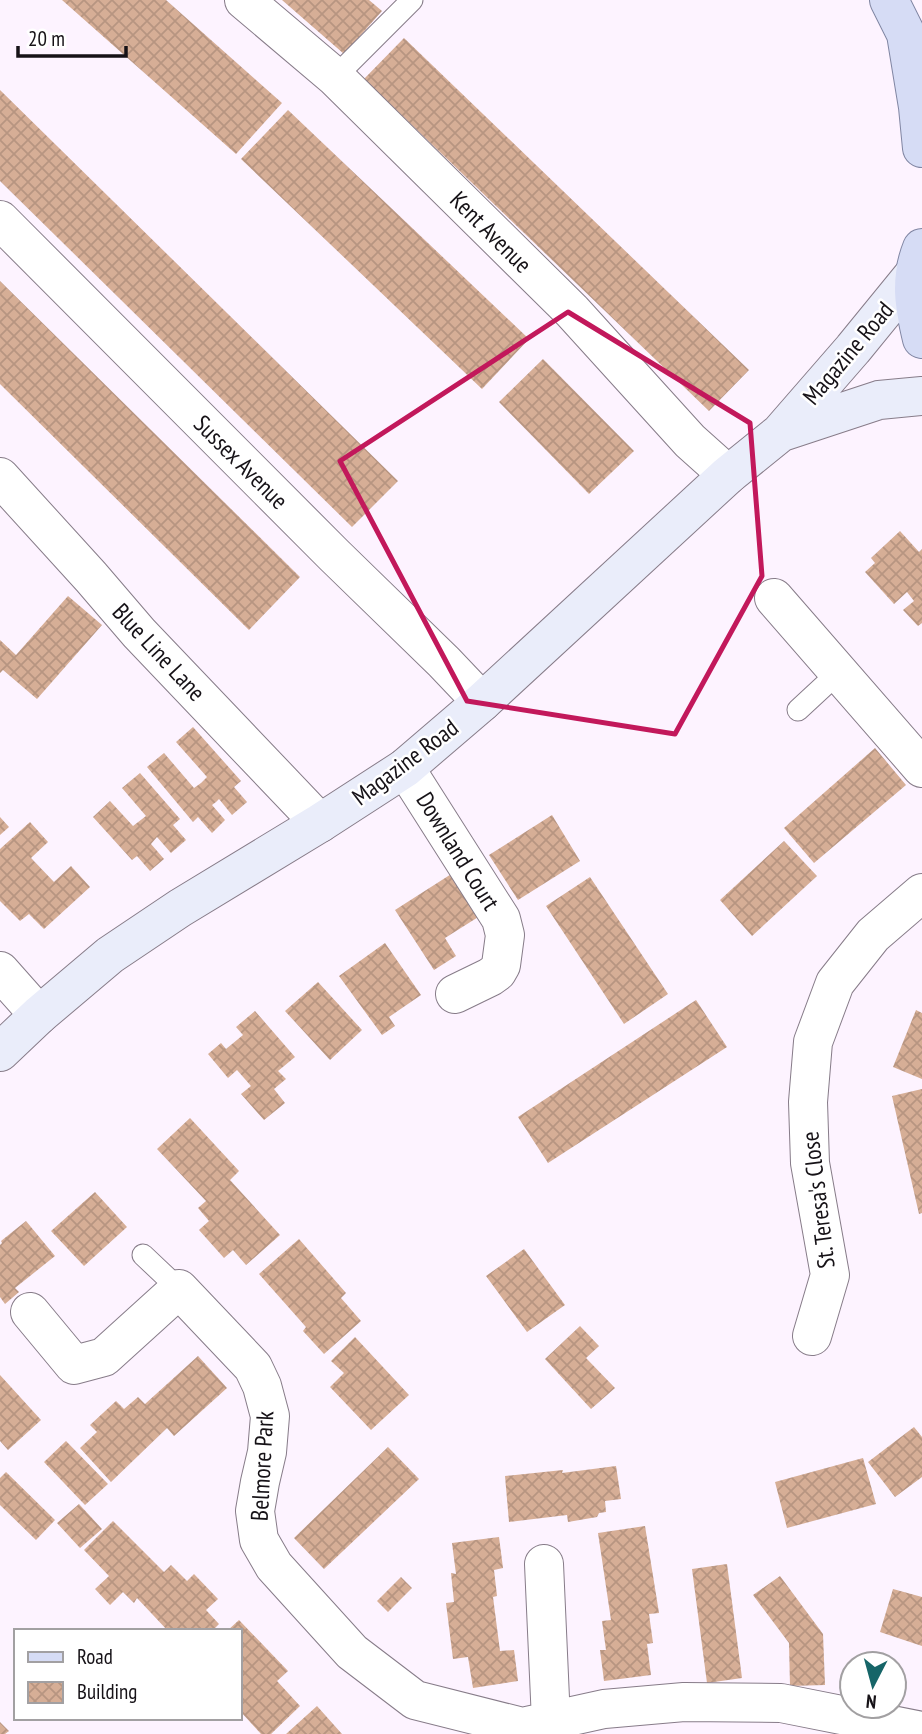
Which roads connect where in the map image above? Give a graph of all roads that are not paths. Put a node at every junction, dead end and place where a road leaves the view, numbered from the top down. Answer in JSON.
{"nodes":[{"id":1,"x":244,"y":0,"type":"edge"},
{"id":2,"x":412,"y":0,"type":"edge"},
{"id":3,"x":889,"y":0,"type":"edge"},
{"id":4,"x":335,"y":77,"type":"junction"},
{"id":5,"x":922,"y":148,"type":"edge"},
{"id":6,"x":0,"y":220,"type":"edge"},
{"id":7,"x":918,"y":260,"type":"edge"},
{"id":8,"x":922,"y":339,"type":"edge"},
{"id":9,"x":922,"y":396,"type":"edge"},
{"id":10,"x":780,"y":433,"type":"junction"},
{"id":11,"x":728,"y":475,"type":"junction"},
{"id":12,"x":0,"y":477,"type":"edge"},
{"id":13,"x":774,"y":598,"type":"dead end"},
{"id":14,"x":839,"y":672,"type":"junction"},
{"id":15,"x":482,"y":702,"type":"junction"},
{"id":16,"x":798,"y":710,"type":"dead end"},
{"id":17,"x":405,"y":768,"type":"junction"},
{"id":18,"x":922,"y":768,"type":"edge"},
{"id":19,"x":320,"y":823,"type":"junction"},
{"id":20,"x":922,"y":893,"type":"edge"},
{"id":21,"x":0,"y":971,"type":"edge"},
{"id":22,"x":455,"y":994,"type":"dead end"},
{"id":23,"x":38,"y":1015,"type":"junction"},
{"id":24,"x":0,"y":1052,"type":"edge"},
{"id":25,"x":144,"y":1255,"type":"dead end"},
{"id":26,"x":179,"y":1289,"type":"junction"},
{"id":27,"x":30,"y":1312,"type":"dead end"},
{"id":28,"x":812,"y":1336,"type":"dead end"},
{"id":29,"x":544,"y":1564,"type":"dead end"},
{"id":30,"x":531,"y":1727,"type":"edge"},
{"id":31,"x":922,"y":1731,"type":"edge"}],
"edges":[{"from":1,"to":4,"type":"street","name":"Kent Avenue"},
{"from":2,"to":4,"type":"lane"},
{"from":3,"to":5,"type":"main road"},
{"from":4,"to":11,"type":"street","name":"Kent Avenue"},
{"from":6,"to":15,"type":"street","name":"Sussex Avenue"},
{"from":7,"to":8,"type":"main road"},
{"from":7,"to":10,"type":"street","name":"Magazine Road"},
{"from":9,"to":10,"type":"street","name":"Magazine Road"},
{"from":10,"to":11,"type":"street","name":"Magazine Road"},
{"from":11,"to":15,"type":"street","name":"Magazine Road"},
{"from":12,"to":19,"type":"street","name":"Blue Line Lane"},
{"from":13,"to":14,"type":"street"},
{"from":14,"to":16,"type":"lane"},
{"from":14,"to":18,"type":"street"},
{"from":15,"to":17,"type":"street","name":"Magazine Road"},
{"from":17,"to":19,"type":"street","name":"Magazine Road"},
{"from":17,"to":22,"type":"street","name":"Downland Court"},
{"from":19,"to":23,"type":"street","name":"Magazine Road"},
{"from":20,"to":28,"type":"street","name":"St. Teresa's Close"},
{"from":21,"to":23,"type":"street"},
{"from":23,"to":24,"type":"street","name":"Magazine Road"},
{"from":25,"to":26,"type":"lane"},
{"from":26,"to":27,"type":"street"},
{"from":26,"to":30,"type":"street","name":"Belmore Park"},
{"from":29,"to":30,"type":"street"},
{"from":30,"to":31,"type":"street","name":"Belmore Park"}]}
